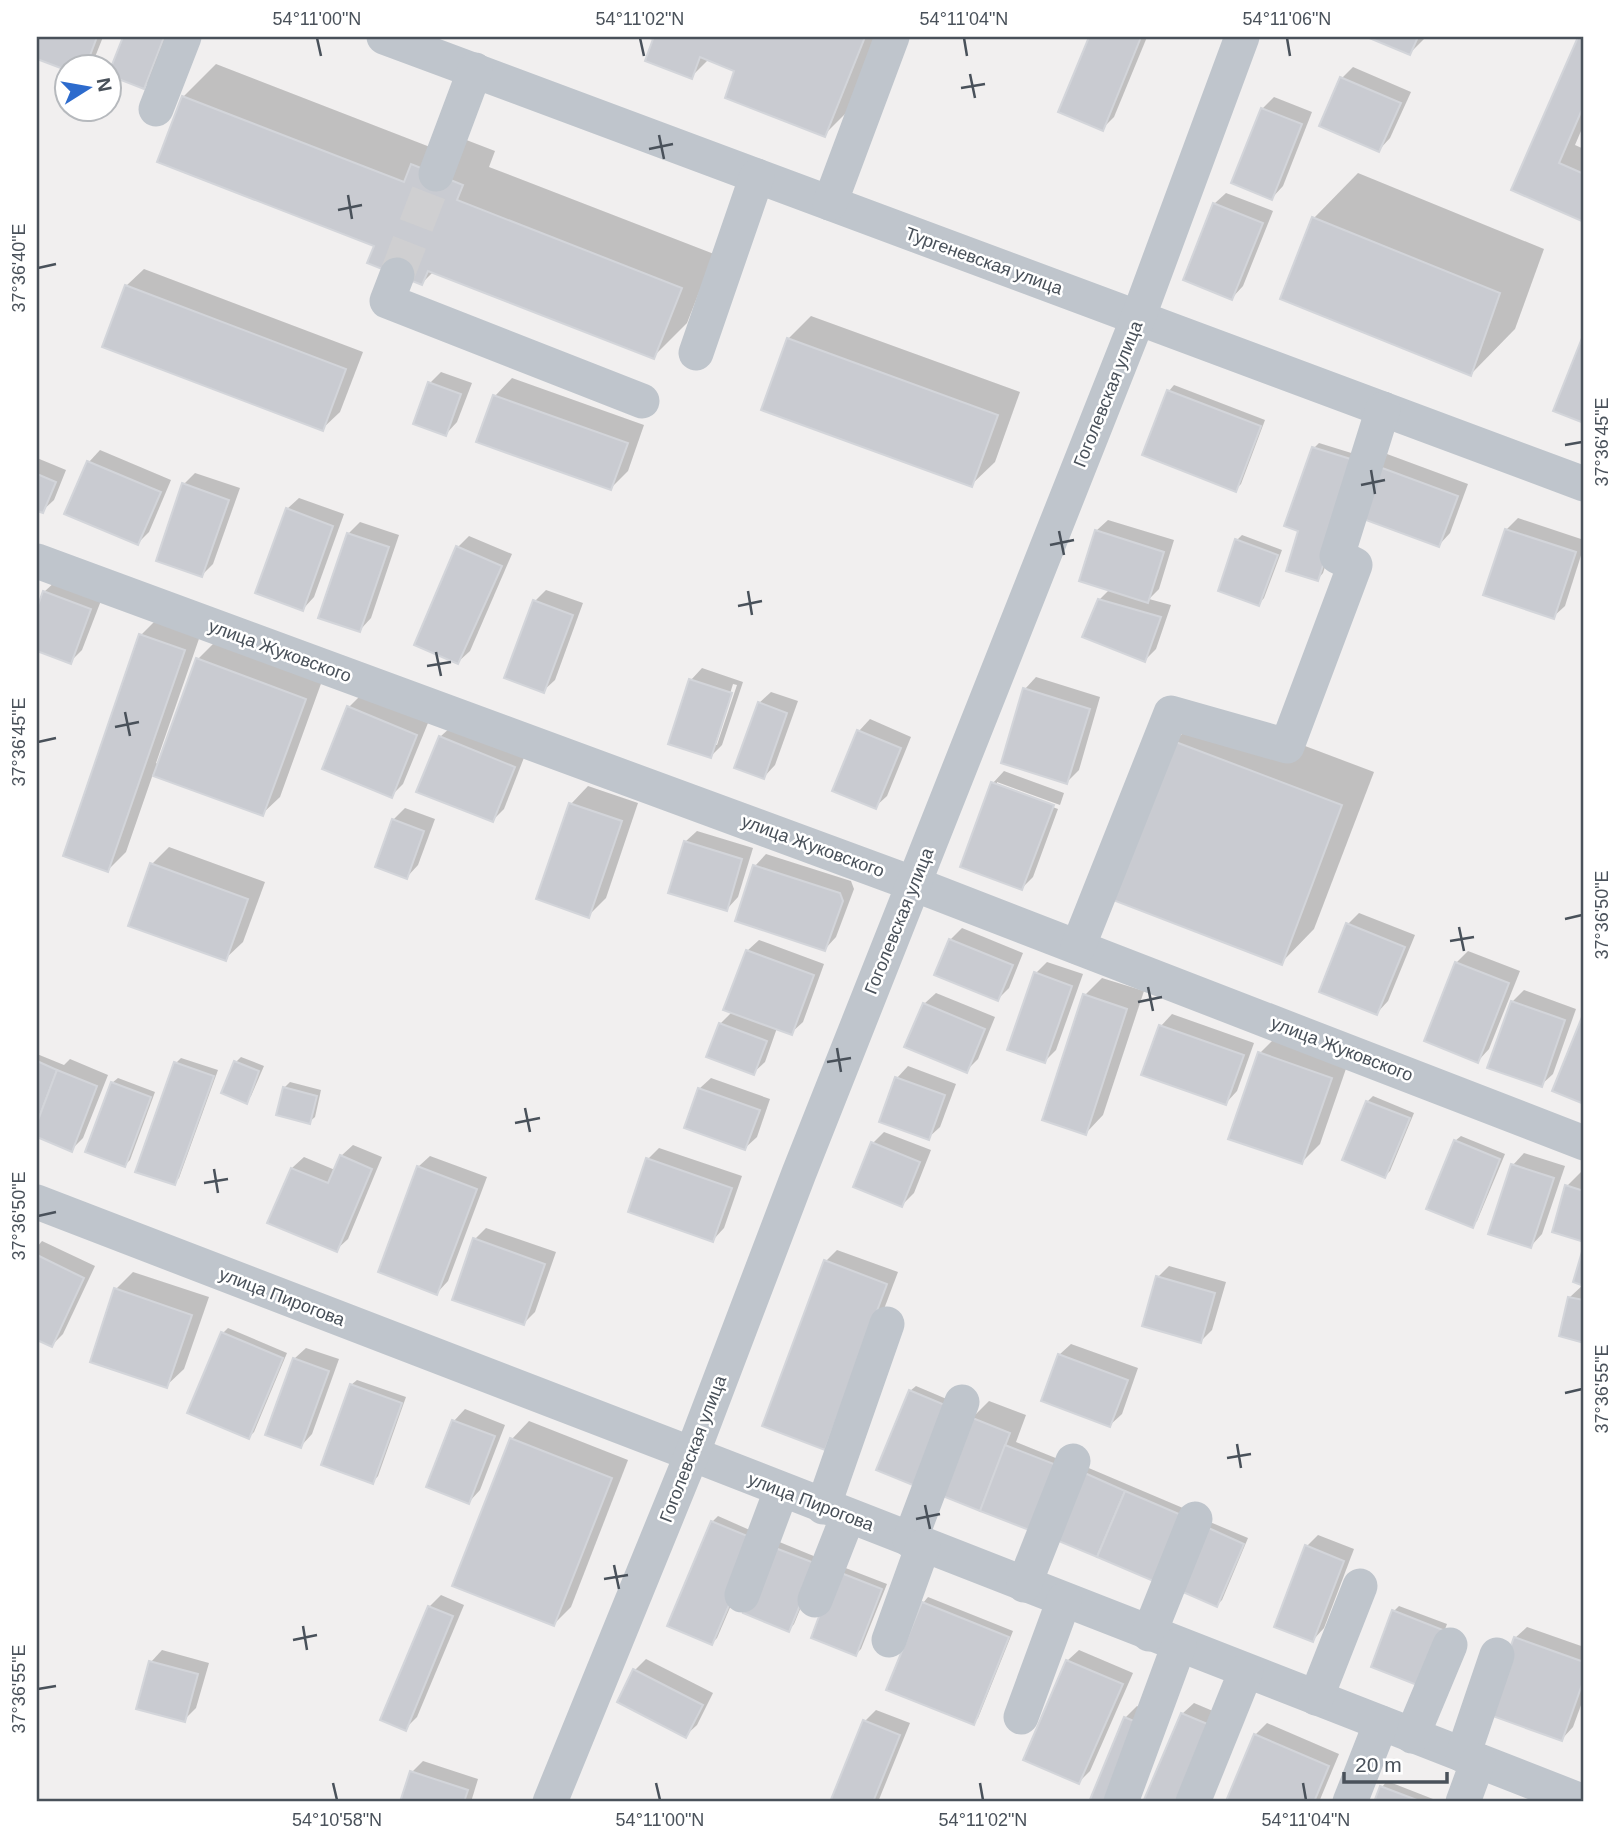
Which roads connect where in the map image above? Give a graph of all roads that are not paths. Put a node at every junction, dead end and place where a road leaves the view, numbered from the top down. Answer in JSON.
{"nodes":[{"id":1,"x":184,"y":37,"type":"edge"},
{"id":2,"x":384,"y":37,"type":"edge"},
{"id":3,"x":892,"y":37,"type":"edge"},
{"id":4,"x":1242,"y":37,"type":"edge"},
{"id":5,"x":475,"y":70,"type":"junction"},
{"id":6,"x":156,"y":110,"type":"dead end"},
{"id":7,"x":436,"y":174,"type":"tunnel mouth"},
{"id":8,"x":757,"y":176,"type":"junction"},
{"id":9,"x":830,"y":203,"type":"junction"},
{"id":10,"x":397,"y":275,"type":"tunnel mouth"},
{"id":11,"x":1138,"y":318,"type":"junction"},
{"id":12,"x":696,"y":353,"type":"dead end"},
{"id":13,"x":642,"y":401,"type":"dead end"},
{"id":14,"x":1383,"y":409,"type":"junction"},
{"id":15,"x":1584,"y":484,"type":"edge"},
{"id":16,"x":37,"y":561,"type":"edge"},
{"id":17,"x":914,"y":884,"type":"junction"},
{"id":18,"x":1078,"y":947,"type":"junction"},
{"id":19,"x":1584,"y":1143,"type":"edge"},
{"id":20,"x":37,"y":1202,"type":"edge"},
{"id":21,"x":887,"y":1324,"type":"dead end"},
{"id":22,"x":962,"y":1402,"type":"dead end"},
{"id":23,"x":692,"y":1454,"type":"junction"},
{"id":24,"x":1073,"y":1461,"type":"dead end"},
{"id":25,"x":781,"y":1490,"type":"junction"},
{"id":26,"x":836,"y":1511,"type":"junction"},
{"id":27,"x":1195,"y":1519,"type":"dead end"},
{"id":28,"x":916,"y":1543,"type":"junction"},
{"id":29,"x":1024,"y":1585,"type":"junction"},
{"id":30,"x":1360,"y":1586,"type":"dead end"},
{"id":31,"x":742,"y":1595,"type":"dead end"},
{"id":32,"x":815,"y":1600,"type":"dead end"},
{"id":33,"x":1064,"y":1600,"type":"junction"},
{"id":34,"x":1164,"y":1639,"type":"junction"},
{"id":35,"x":889,"y":1640,"type":"dead end"},
{"id":36,"x":1450,"y":1645,"type":"dead end"},
{"id":37,"x":1497,"y":1655,"type":"dead end"},
{"id":38,"x":1246,"y":1671,"type":"junction"},
{"id":39,"x":1315,"y":1698,"type":"junction"},
{"id":40,"x":1021,"y":1717,"type":"dead end"},
{"id":41,"x":1396,"y":1730,"type":"junction"},
{"id":42,"x":1471,"y":1758,"type":"junction"},
{"id":43,"x":1575,"y":1801,"type":"edge"},
{"id":44,"x":550,"y":1802,"type":"edge"},
{"id":45,"x":1121,"y":1802,"type":"edge"},
{"id":46,"x":1193,"y":1802,"type":"edge"},
{"id":47,"x":1350,"y":1802,"type":"edge"},
{"id":48,"x":1463,"y":1802,"type":"edge"}],
"edges":[{"from":1,"to":6,"type":"street"},
{"from":2,"to":5,"type":"street","name":"Тургеневская улица"},
{"from":3,"to":9,"type":"street"},
{"from":4,"to":11,"type":"street","name":"Гоголевская улица"},
{"from":5,"to":7,"type":"street"},
{"from":5,"to":8,"type":"street","name":"Тургеневская улица"},
{"from":8,"to":9,"type":"street","name":"Тургеневская улица"},
{"from":8,"to":12,"type":"street"},
{"from":9,"to":11,"type":"street","name":"Тургеневская улица"},
{"from":10,"to":13,"type":"street"},
{"from":11,"to":14,"type":"street","name":"Тургеневская улица"},
{"from":11,"to":17,"type":"street","name":"Гоголевская улица"},
{"from":14,"to":15,"type":"street","name":"Тургеневская улица"},
{"from":14,"to":18,"type":"street"},
{"from":16,"to":17,"type":"street","name":"улица Жуковского"},
{"from":17,"to":18,"type":"street","name":"улица Жуковского"},
{"from":17,"to":23,"type":"street","name":"Гоголевская улица"},
{"from":18,"to":19,"type":"street","name":"улица Жуковского"},
{"from":20,"to":23,"type":"street","name":"улица Пирогова"},
{"from":21,"to":26,"type":"street"},
{"from":22,"to":28,"type":"street"},
{"from":23,"to":25,"type":"street","name":"улица Пирогова"},
{"from":23,"to":44,"type":"street","name":"Гоголевская улица"},
{"from":24,"to":29,"type":"street"},
{"from":25,"to":26,"type":"street","name":"улица Пирогова"},
{"from":25,"to":31,"type":"street"},
{"from":26,"to":28,"type":"street","name":"улица Пирогова"},
{"from":26,"to":32,"type":"street"},
{"from":27,"to":34,"type":"street"},
{"from":28,"to":29,"type":"street","name":"улица Пирогова"},
{"from":28,"to":35,"type":"street"},
{"from":29,"to":33,"type":"street","name":"улица Пирогова"},
{"from":30,"to":39,"type":"street"},
{"from":33,"to":34,"type":"street","name":"улица Пирогова"},
{"from":33,"to":40,"type":"street"},
{"from":34,"to":38,"type":"street","name":"улица Пирогова"},
{"from":34,"to":45,"type":"street"},
{"from":36,"to":41,"type":"street"},
{"from":37,"to":42,"type":"street"},
{"from":38,"to":39,"type":"street","name":"улица Пирогова"},
{"from":38,"to":46,"type":"street"},
{"from":39,"to":41,"type":"street","name":"улица Пирогова"},
{"from":41,"to":42,"type":"street","name":"улица Пирогова"},
{"from":41,"to":47,"type":"street"},
{"from":42,"to":43,"type":"street","name":"улица Пирогова"},
{"from":42,"to":48,"type":"street"}]}
